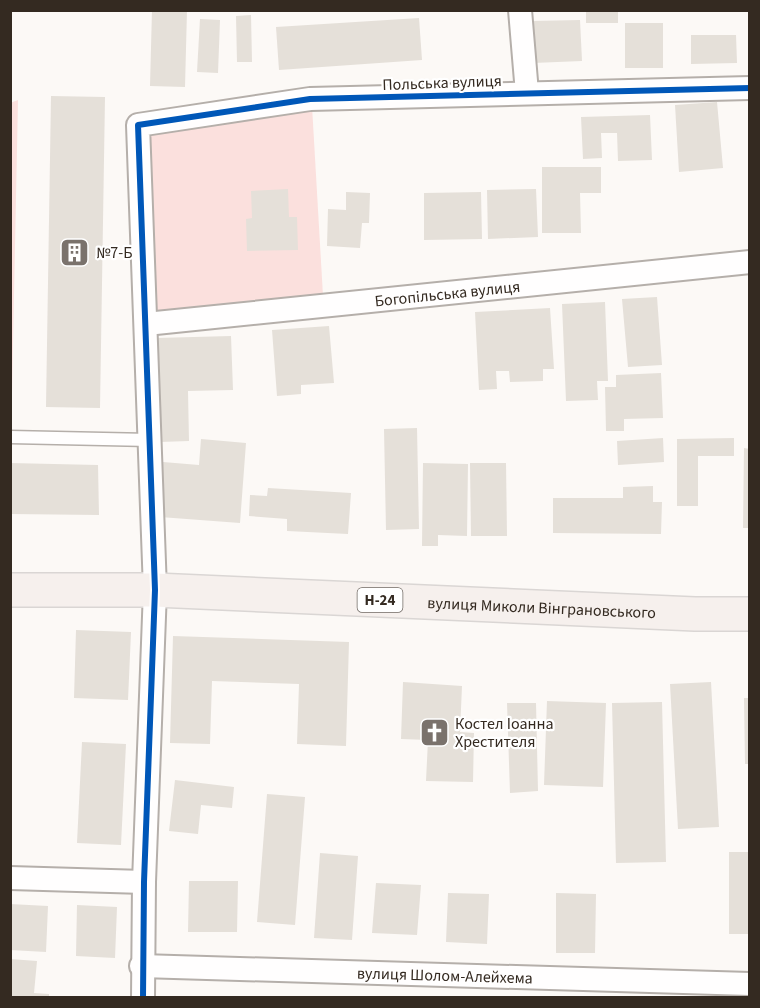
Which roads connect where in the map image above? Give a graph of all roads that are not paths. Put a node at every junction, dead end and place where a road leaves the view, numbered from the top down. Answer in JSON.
{"nodes":[{"id":1,"x":520,"y":10,"type":"edge"},
{"id":2,"x":750,"y":88,"type":"edge"},
{"id":3,"x":527,"y":93,"type":"junction"},
{"id":4,"x":750,"y":262,"type":"edge"},
{"id":5,"x":146,"y":324,"type":"junction"},
{"id":6,"x":10,"y":437,"type":"edge"},
{"id":7,"x":150,"y":440,"type":"junction"},
{"id":8,"x":10,"y":590,"type":"edge"},
{"id":9,"x":155,"y":590,"type":"junction"},
{"id":10,"x":750,"y":614,"type":"edge"},
{"id":11,"x":10,"y":878,"type":"edge"},
{"id":12,"x":144,"y":882,"type":"junction"},
{"id":13,"x":141,"y":966,"type":"junction"},
{"id":14,"x":750,"y":984,"type":"edge"},
{"id":15,"x":142,"y":998,"type":"edge"}],
"edges":[{"from":1,"to":3,"type":"street"},
{"from":2,"to":3,"type":"street","name":"Польська вулиця"},
{"from":3,"to":5,"type":"street","name":"Польська вулиця"},
{"from":4,"to":5,"type":"street","name":"Богопільська вулиця"},
{"from":5,"to":7,"type":"street"},
{"from":6,"to":7,"type":"lane"},
{"from":7,"to":9,"type":"street"},
{"from":8,"to":9,"type":"main road","name":"вулиця Миколи Вінграновського","number":"Н-24"},
{"from":9,"to":10,"type":"main road","name":"вулиця Миколи Вінграновського","number":"Н-24"},
{"from":9,"to":12,"type":"street"},
{"from":11,"to":12,"type":"street"},
{"from":12,"to":13,"type":"street"},
{"from":13,"to":14,"type":"street","name":"вулиця Шолом-Алейхема"},
{"from":13,"to":15,"type":"street"}]}
